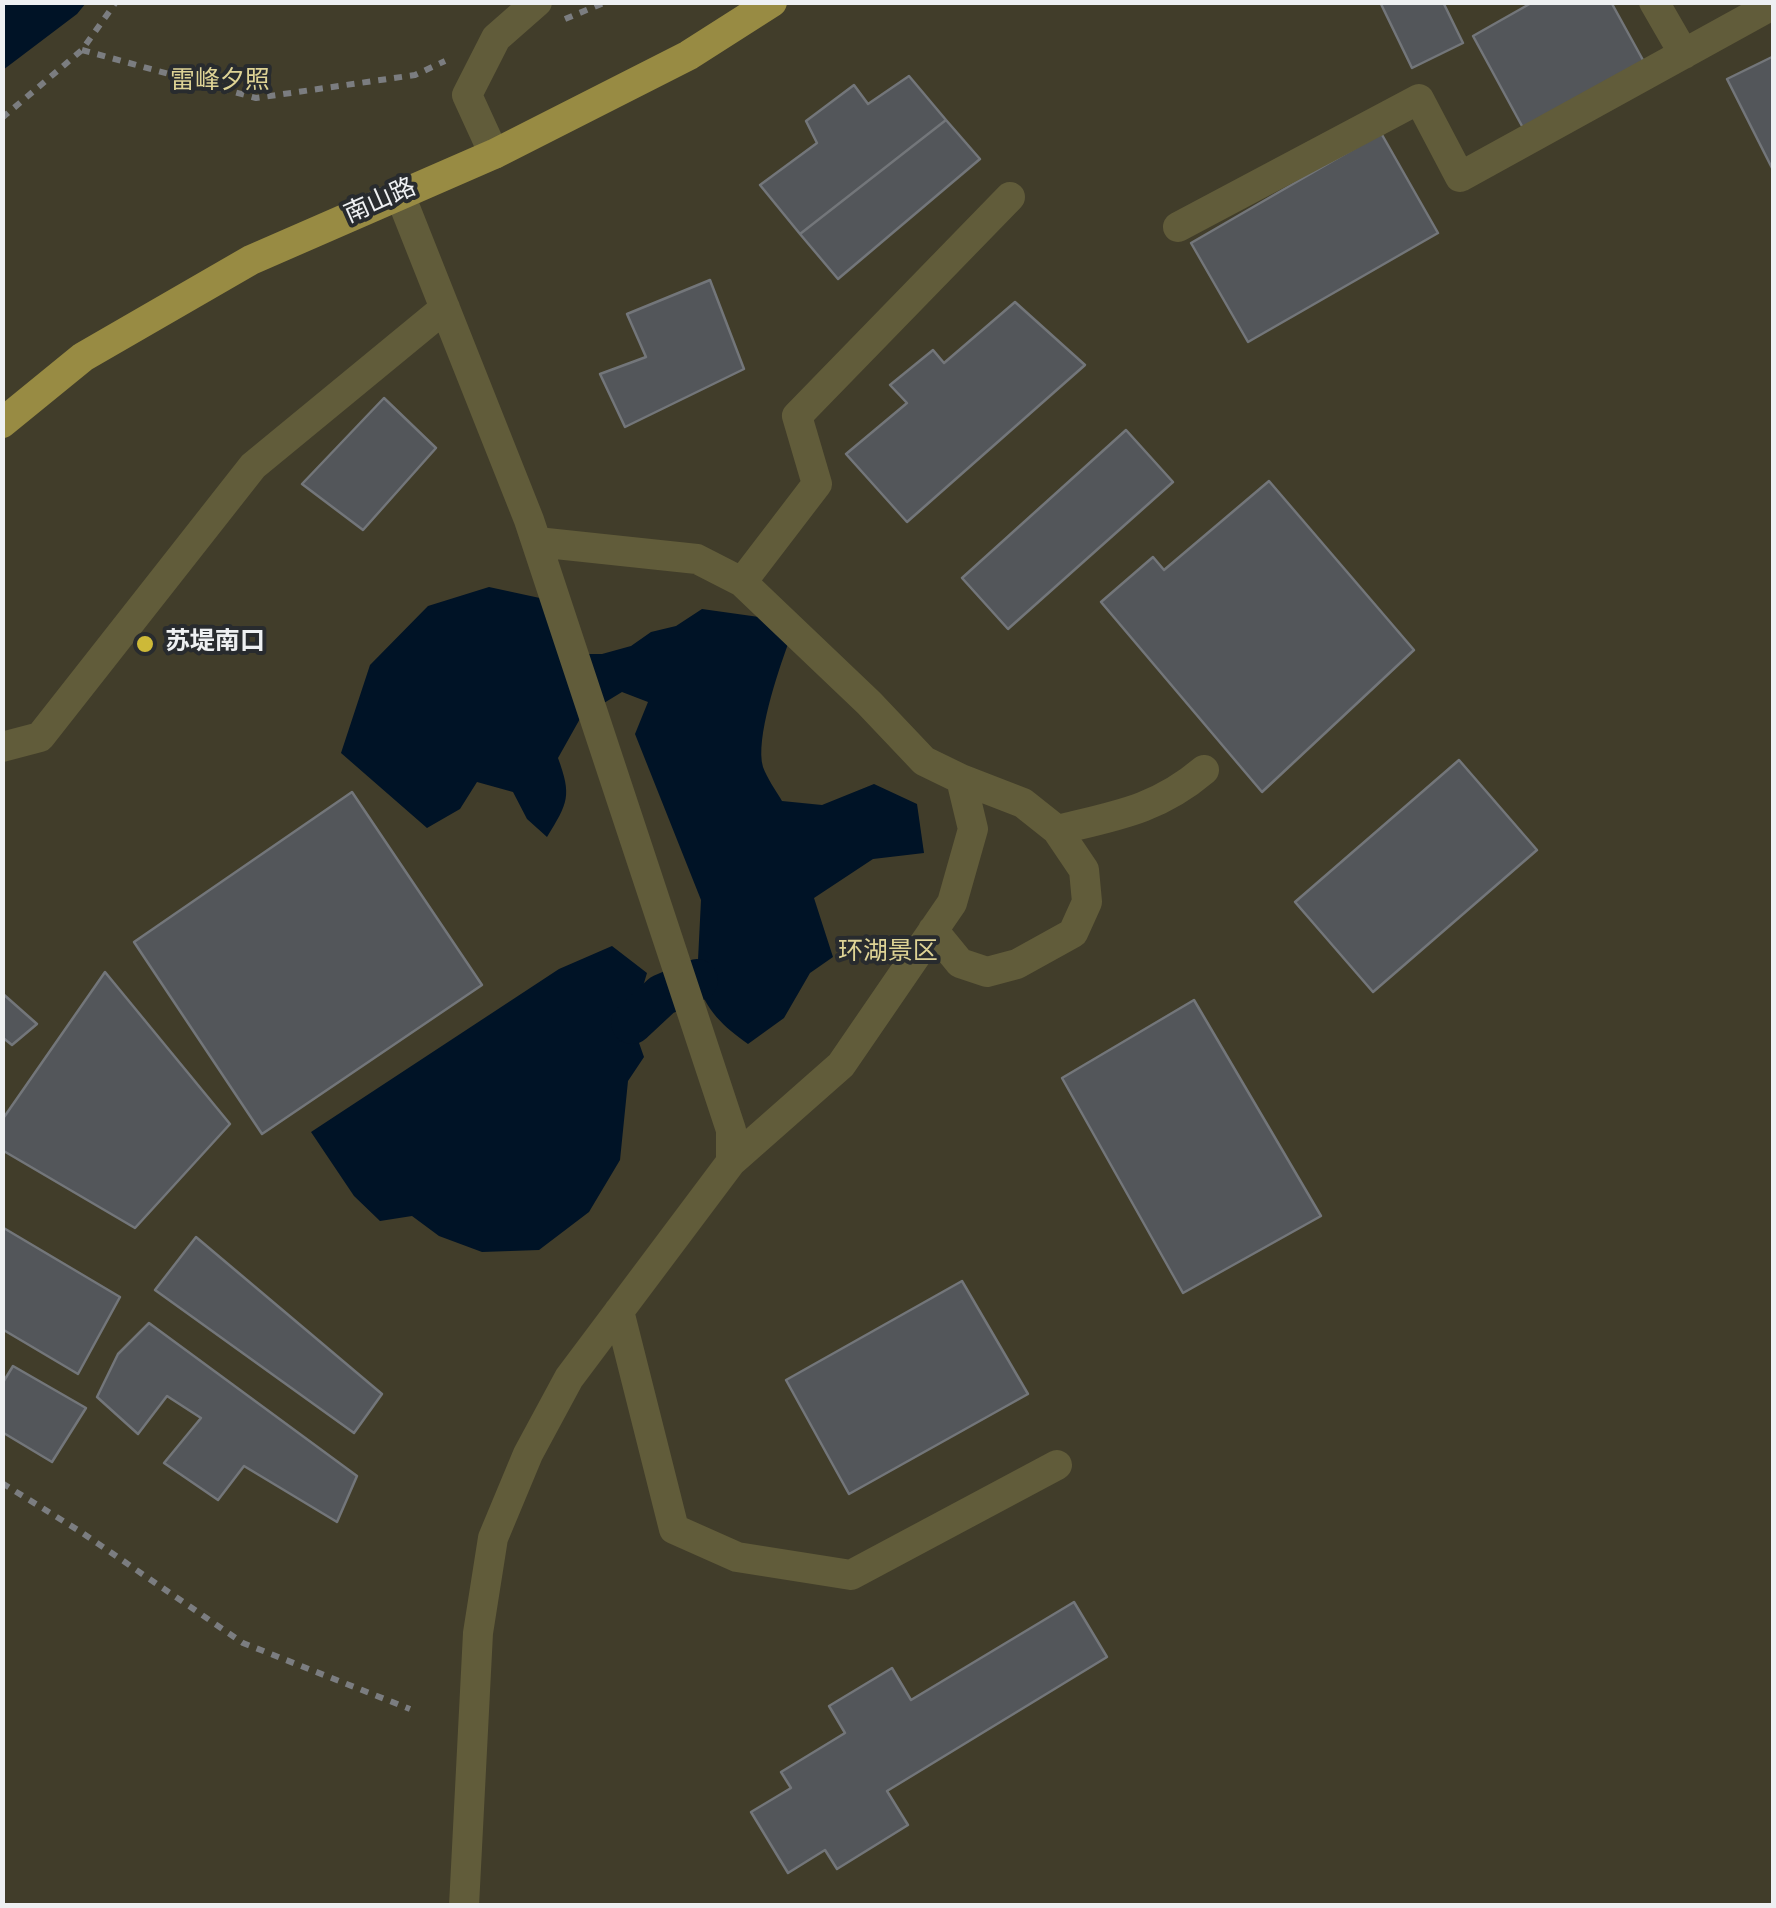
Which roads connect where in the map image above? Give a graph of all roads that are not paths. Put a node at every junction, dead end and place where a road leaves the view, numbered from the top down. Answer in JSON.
{"nodes":[{"id":1,"x":772,"y":2,"type":"edge"},
{"id":2,"x":1654,"y":2,"type":"edge"},
{"id":3,"x":1774,"y":4,"type":"edge"},
{"id":4,"x":544,"y":13,"type":"edge"},
{"id":5,"x":1684,"y":54,"type":"junction"},
{"id":6,"x":494,"y":154,"type":"junction"},
{"id":7,"x":400,"y":195,"type":"junction"},
{"id":8,"x":1010,"y":197,"type":"dead end"},
{"id":9,"x":1178,"y":227,"type":"dead end"},
{"id":10,"x":445,"y":308,"type":"junction"},
{"id":11,"x":2,"y":424,"type":"edge"},
{"id":12,"x":536,"y":542,"type":"junction"},
{"id":13,"x":742,"y":582,"type":"junction"},
{"id":14,"x":2,"y":747,"type":"edge"},
{"id":15,"x":1204,"y":770,"type":"dead end"},
{"id":16,"x":960,"y":779,"type":"junction"},
{"id":17,"x":1057,"y":830,"type":"junction"},
{"id":18,"x":933,"y":930,"type":"junction"},
{"id":19,"x":731,"y":1162,"type":"junction"},
{"id":20,"x":619,"y":1311,"type":"junction"},
{"id":21,"x":1057,"y":1466,"type":"dead end"},
{"id":22,"x":464,"y":1906,"type":"edge"}],
"edges":[{"from":1,"to":6,"type":"main road","name":"南山路"},
{"from":2,"to":5,"type":"street"},
{"from":3,"to":5,"type":"street"},
{"from":4,"to":6,"type":"street"},
{"from":5,"to":9,"type":"street"},
{"from":6,"to":7,"type":"main road","name":"南山路"},
{"from":7,"to":10,"type":"street"},
{"from":7,"to":11,"type":"main road","name":"南山路"},
{"from":8,"to":13,"type":"street"},
{"from":10,"to":12,"type":"street"},
{"from":10,"to":14,"type":"street"},
{"from":12,"to":13,"type":"street"},
{"from":12,"to":19,"type":"street"},
{"from":13,"to":16,"type":"street"},
{"from":15,"to":17,"type":"street"},
{"from":16,"to":17,"type":"street"},
{"from":16,"to":18,"type":"street"},
{"from":17,"to":18,"type":"street"},
{"from":18,"to":19,"type":"street"},
{"from":19,"to":20,"type":"street"},
{"from":20,"to":21,"type":"street"},
{"from":20,"to":22,"type":"street"}]}
